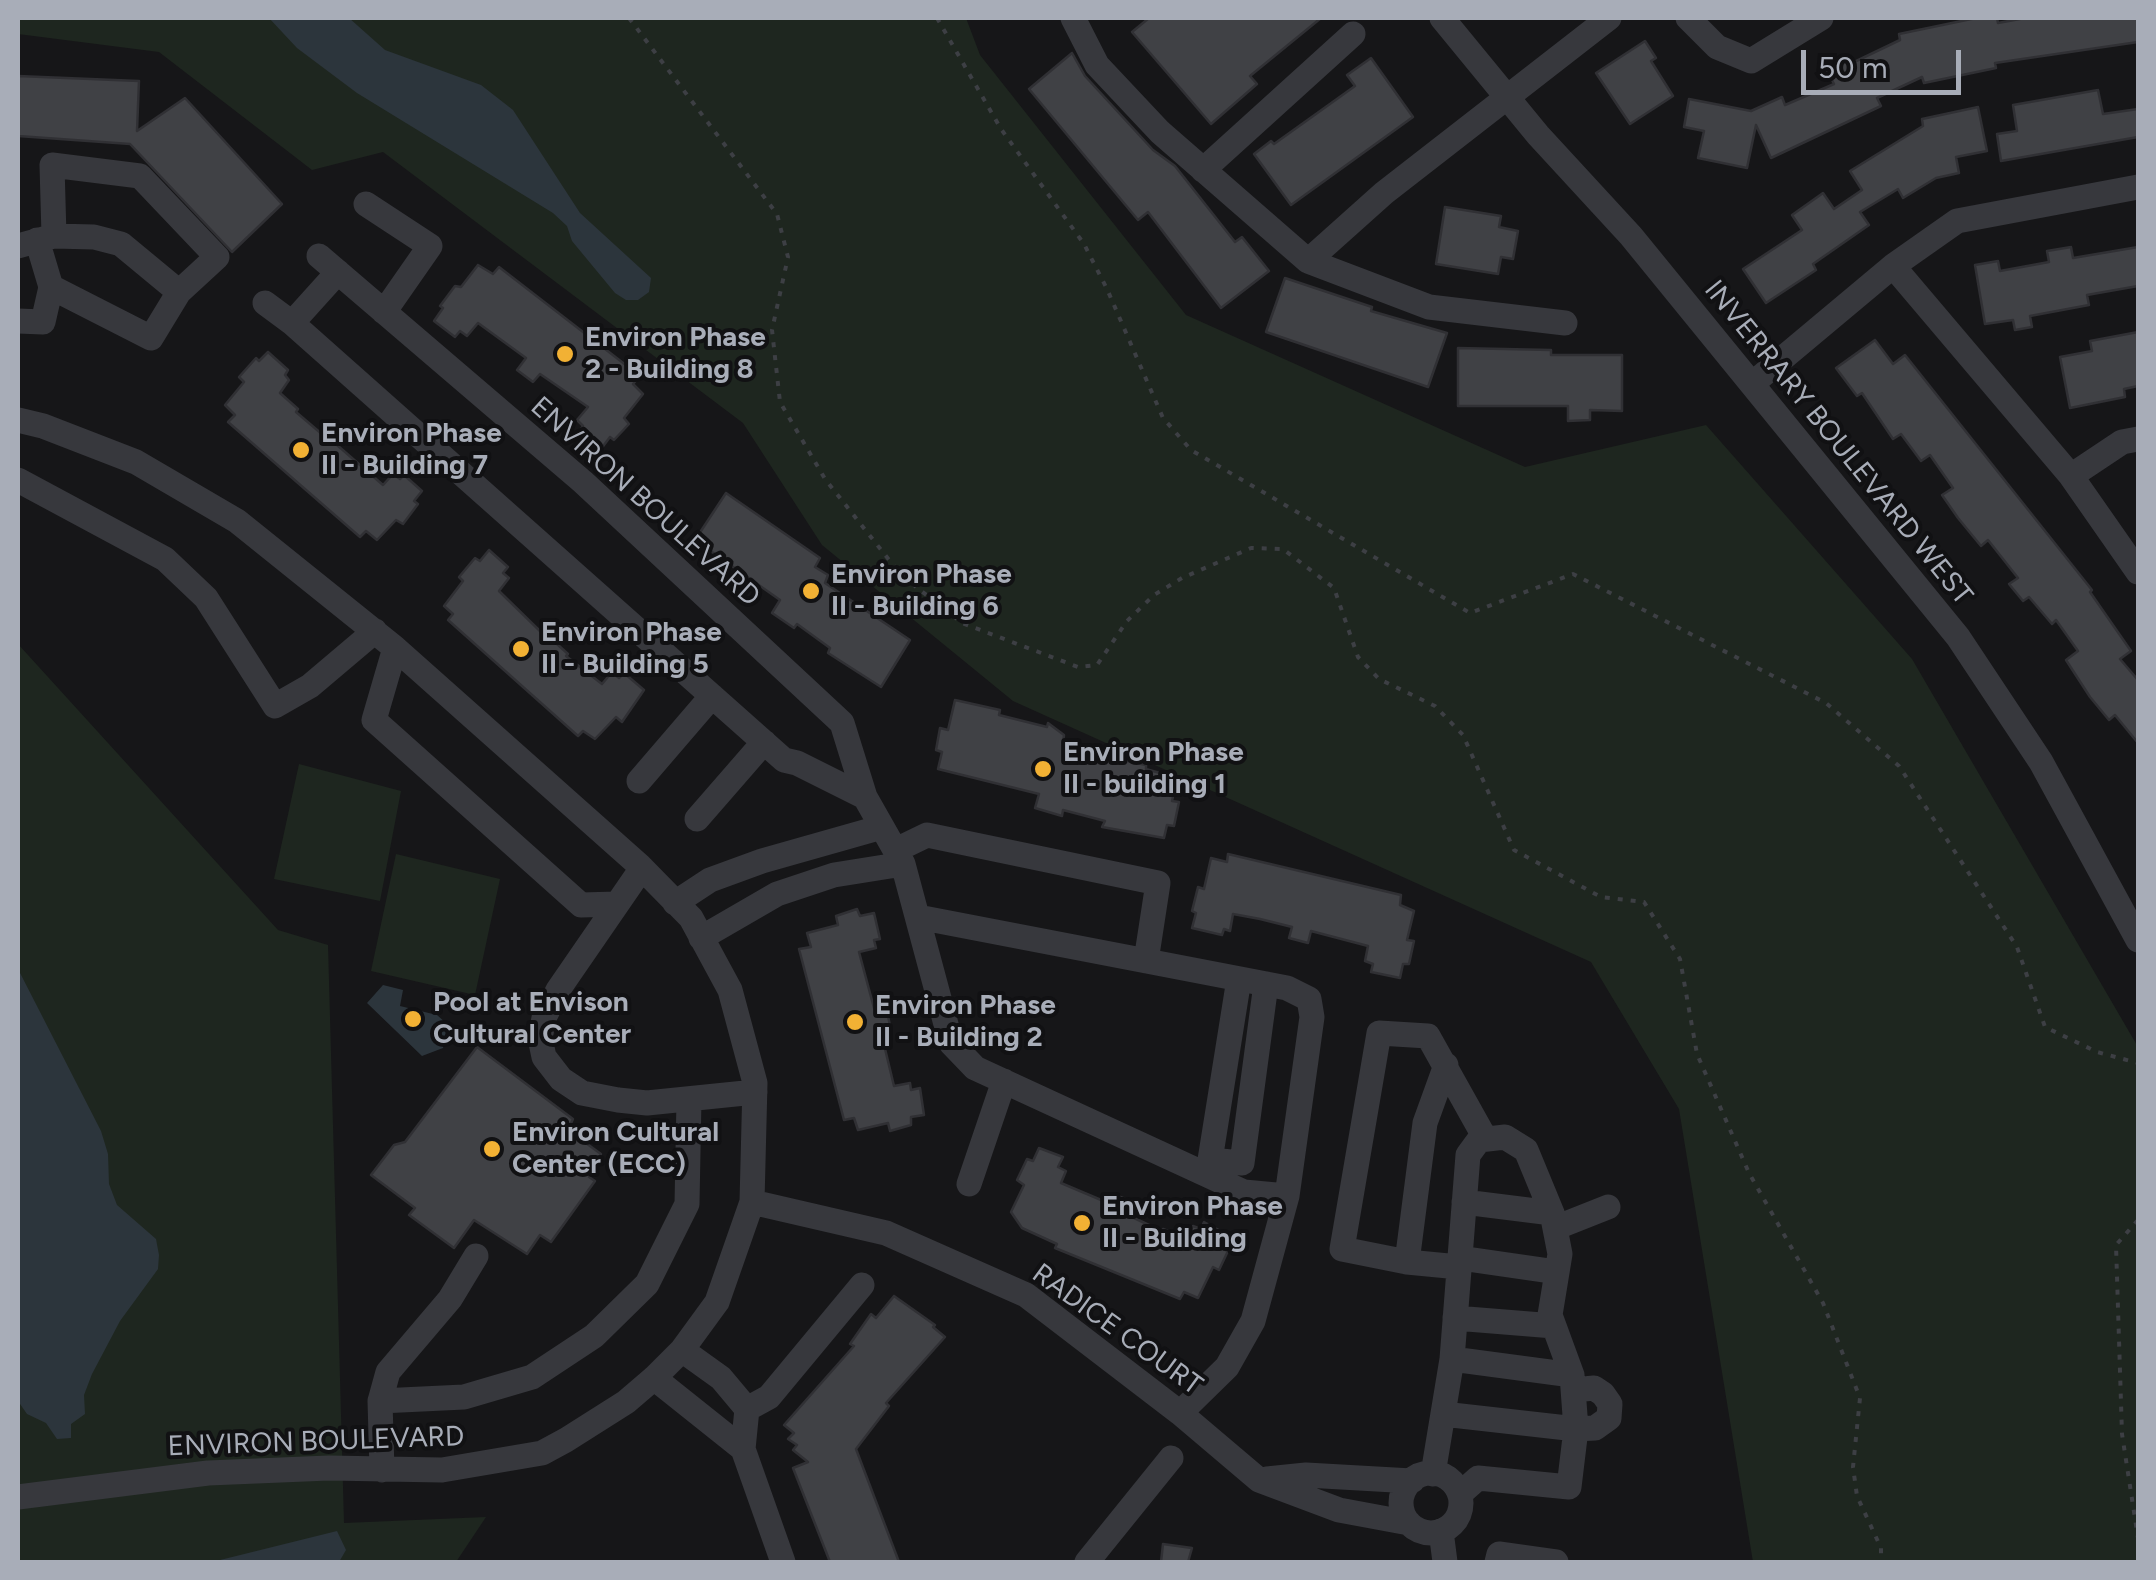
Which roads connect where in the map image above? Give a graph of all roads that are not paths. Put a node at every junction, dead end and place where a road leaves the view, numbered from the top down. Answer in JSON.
{"nodes":[{"id":1,"x":1074,"y":18,"type":"edge"},
{"id":2,"x":1442,"y":18,"type":"edge"},
{"id":3,"x":1609,"y":18,"type":"edge"},
{"id":4,"x":1688,"y":18,"type":"edge"},
{"id":5,"x":1821,"y":18,"type":"edge"},
{"id":6,"x":1353,"y":34,"type":"dead end"},
{"id":7,"x":1505,"y":96,"type":"junction"},
{"id":8,"x":1203,"y":170,"type":"junction"},
{"id":9,"x":2138,"y":187,"type":"edge"},
{"id":10,"x":366,"y":204,"type":"dead end"},
{"id":11,"x":36,"y":241,"type":"edge"},
{"id":12,"x":1308,"y":261,"type":"junction"},
{"id":13,"x":1893,"y":266,"type":"junction"},
{"id":14,"x":51,"y":287,"type":"junction"},
{"id":15,"x":179,"y":292,"type":"junction"},
{"id":16,"x":265,"y":303,"type":"dead end"},
{"id":17,"x":384,"y":312,"type":"junction"},
{"id":18,"x":18,"y":320,"type":"edge"},
{"id":19,"x":292,"y":323,"type":"junction"},
{"id":20,"x":1565,"y":323,"type":"dead end"},
{"id":21,"x":1752,"y":384,"type":"junction"},
{"id":22,"x":18,"y":420,"type":"edge"},
{"id":23,"x":2138,"y":439,"type":"edge"},
{"id":24,"x":2071,"y":476,"type":"junction"},
{"id":25,"x":18,"y":480,"type":"edge"},
{"id":26,"x":2138,"y":572,"type":"edge"},
{"id":27,"x":385,"y":639,"type":"junction"},
{"id":28,"x":712,"y":696,"type":"junction"},
{"id":29,"x":764,"y":742,"type":"junction"},
{"id":30,"x":640,"y":781,"type":"dead end"},
{"id":31,"x":865,"y":797,"type":"junction"},
{"id":32,"x":697,"y":820,"type":"dead end"},
{"id":33,"x":882,"y":826,"type":"junction"},
{"id":34,"x":899,"y":857,"type":"junction"},
{"id":35,"x":642,"y":868,"type":"junction"},
{"id":36,"x":675,"y":903,"type":"junction"},
{"id":37,"x":617,"y":904,"type":"junction"},
{"id":38,"x":2132,"y":910,"type":"edge"},
{"id":39,"x":918,"y":917,"type":"junction"},
{"id":40,"x":701,"y":938,"type":"junction"},
{"id":41,"x":2138,"y":940,"type":"edge"},
{"id":42,"x":1146,"y":961,"type":"junction"},
{"id":43,"x":1239,"y":979,"type":"junction"},
{"id":44,"x":1266,"y":984,"type":"junction"},
{"id":45,"x":1446,"y":1064,"type":"junction"},
{"id":46,"x":1004,"y":1082,"type":"junction"},
{"id":47,"x":755,"y":1092,"type":"junction"},
{"id":48,"x":690,"y":1099,"type":"junction"},
{"id":49,"x":1486,"y":1138,"type":"junction"},
{"id":50,"x":969,"y":1184,"type":"dead end"},
{"id":51,"x":1287,"y":1196,"type":"junction"},
{"id":52,"x":752,"y":1202,"type":"junction"},
{"id":53,"x":1464,"y":1202,"type":"junction"},
{"id":54,"x":1608,"y":1207,"type":"dead end"},
{"id":55,"x":1554,"y":1220,"type":"junction"},
{"id":56,"x":476,"y":1256,"type":"dead end"},
{"id":57,"x":1407,"y":1262,"type":"junction"},
{"id":58,"x":1459,"y":1263,"type":"junction"},
{"id":59,"x":1557,"y":1272,"type":"junction"},
{"id":60,"x":862,"y":1285,"type":"dead end"},
{"id":61,"x":1455,"y":1318,"type":"junction"},
{"id":62,"x":1554,"y":1326,"type":"junction"},
{"id":63,"x":682,"y":1350,"type":"junction"},
{"id":64,"x":1452,"y":1359,"type":"junction"},
{"id":65,"x":654,"y":1378,"type":"junction"},
{"id":66,"x":1573,"y":1382,"type":"junction"},
{"id":67,"x":380,"y":1401,"type":"junction"},
{"id":68,"x":747,"y":1409,"type":"junction"},
{"id":69,"x":1180,"y":1412,"type":"junction"},
{"id":70,"x":1443,"y":1414,"type":"junction"},
{"id":71,"x":1576,"y":1429,"type":"junction"},
{"id":72,"x":743,"y":1449,"type":"junction"},
{"id":73,"x":1171,"y":1458,"type":"dead end"},
{"id":74,"x":382,"y":1470,"type":"junction"},
{"id":75,"x":1422,"y":1477,"type":"junction"},
{"id":76,"x":1259,"y":1480,"type":"junction"},
{"id":77,"x":1460,"y":1494,"type":"junction"},
{"id":78,"x":18,"y":1497,"type":"edge"},
{"id":79,"x":1408,"y":1523,"type":"junction"},
{"id":80,"x":1440,"y":1531,"type":"junction"},
{"id":81,"x":783,"y":1562,"type":"edge"},
{"id":82,"x":1087,"y":1562,"type":"edge"},
{"id":83,"x":1446,"y":1562,"type":"edge"},
{"id":84,"x":1498,"y":1562,"type":"edge"},
{"id":85,"x":1556,"y":1562,"type":"edge"}],
"edges":[{"from":1,"to":8,"type":"street"},
{"from":2,"to":7,"type":"street","name":"INVERRARY BOULEVARD WEST"},
{"from":3,"to":7,"type":"street"},
{"from":4,"to":5,"type":"street"},
{"from":6,"to":8,"type":"street"},
{"from":7,"to":12,"type":"street"},
{"from":7,"to":21,"type":"street","name":"INVERRARY BOULEVARD WEST"},
{"from":8,"to":12,"type":"street"},
{"from":9,"to":13,"type":"street"},
{"from":10,"to":17,"type":"street"},
{"from":11,"to":14,"type":"street"},
{"from":11,"to":15,"type":"street"},
{"from":11,"to":15,"type":"street"},
{"from":12,"to":20,"type":"street"},
{"from":13,"to":21,"type":"street"},
{"from":13,"to":24,"type":"street"},
{"from":14,"to":15,"type":"street"},
{"from":14,"to":18,"type":"street"},
{"from":16,"to":19,"type":"street"},
{"from":17,"to":19,"type":"street","name":"ENVIRON BOULEVARD"},
{"from":17,"to":31,"type":"street","name":"ENVIRON BOULEVARD"},
{"from":19,"to":28,"type":"street"},
{"from":21,"to":38,"type":"street","name":"INVERRARY BOULEVARD WEST"},
{"from":22,"to":27,"type":"street","name":"ENVIRON BOULEVARD"},
{"from":23,"to":24,"type":"street"},
{"from":24,"to":26,"type":"street"},
{"from":25,"to":27,"type":"street"},
{"from":27,"to":35,"type":"street","name":"ENVIRON BOULEVARD"},
{"from":27,"to":37,"type":"street"},
{"from":28,"to":29,"type":"street"},
{"from":28,"to":30,"type":"street"},
{"from":29,"to":31,"type":"street"},
{"from":29,"to":32,"type":"street"},
{"from":31,"to":33,"type":"street","name":"ENVIRON BOULEVARD"},
{"from":33,"to":34,"type":"street","name":"ENVIRON BOULEVARD"},
{"from":33,"to":36,"type":"street"},
{"from":34,"to":39,"type":"street","name":"ENVIRON BOULEVARD"},
{"from":34,"to":40,"type":"street"},
{"from":34,"to":42,"type":"street"},
{"from":35,"to":36,"type":"street","name":"ENVIRON BOULEVARD"},
{"from":35,"to":37,"type":"street"},
{"from":36,"to":40,"type":"street","name":"ENVIRON BOULEVARD"},
{"from":37,"to":48,"type":"street"},
{"from":38,"to":41,"type":"street","name":"INVERRARY BOULEVARD WEST"},
{"from":39,"to":42,"type":"street"},
{"from":39,"to":46,"type":"street","name":"ENVIRON BOULEVARD"},
{"from":40,"to":47,"type":"street","name":"ENVIRON BOULEVARD"},
{"from":42,"to":43,"type":"street"},
{"from":43,"to":44,"type":"street"},
{"from":43,"to":44,"type":"street"},
{"from":44,"to":51,"type":"street"},
{"from":45,"to":49,"type":"street"},
{"from":45,"to":57,"type":"street"},
{"from":45,"to":57,"type":"street"},
{"from":46,"to":50,"type":"street"},
{"from":46,"to":51,"type":"street","name":"ENVIRON BOULEVARD"},
{"from":47,"to":48,"type":"street"},
{"from":47,"to":52,"type":"street","name":"ENVIRON BOULEVARD"},
{"from":48,"to":67,"type":"street"},
{"from":49,"to":53,"type":"street"},
{"from":49,"to":55,"type":"street"},
{"from":51,"to":69,"type":"street"},
{"from":52,"to":63,"type":"street","name":"ENVIRON BOULEVARD"},
{"from":52,"to":69,"type":"street","name":"RADICE COURT"},
{"from":53,"to":55,"type":"street"},
{"from":53,"to":58,"type":"street"},
{"from":54,"to":55,"type":"street"},
{"from":55,"to":59,"type":"street"},
{"from":56,"to":67,"type":"street"},
{"from":57,"to":58,"type":"street"},
{"from":58,"to":59,"type":"street"},
{"from":58,"to":61,"type":"street"},
{"from":59,"to":62,"type":"street"},
{"from":60,"to":68,"type":"street"},
{"from":61,"to":62,"type":"street"},
{"from":61,"to":64,"type":"street"},
{"from":62,"to":66,"type":"street"},
{"from":63,"to":65,"type":"street","name":"ENVIRON BOULEVARD"},
{"from":63,"to":68,"type":"street"},
{"from":64,"to":66,"type":"street"},
{"from":64,"to":70,"type":"street"},
{"from":65,"to":72,"type":"street"},
{"from":65,"to":74,"type":"street","name":"ENVIRON BOULEVARD"},
{"from":66,"to":71,"type":"street"},
{"from":66,"to":71,"type":"street"},
{"from":67,"to":74,"type":"street"},
{"from":68,"to":72,"type":"street"},
{"from":69,"to":76,"type":"street","name":"RADICE COURT"},
{"from":70,"to":71,"type":"street"},
{"from":70,"to":75,"type":"street"},
{"from":71,"to":77,"type":"street"},
{"from":72,"to":81,"type":"street"},
{"from":73,"to":82,"type":"street"},
{"from":74,"to":78,"type":"street","name":"ENVIRON BOULEVARD"},
{"from":75,"to":76,"type":"street"},
{"from":75,"to":77,"type":"street"},
{"from":75,"to":79,"type":"street"},
{"from":76,"to":79,"type":"street","name":"RADICE COURT"},
{"from":77,"to":80,"type":"street"},
{"from":79,"to":80,"type":"street"},
{"from":80,"to":83,"type":"street"},
{"from":84,"to":85,"type":"street"}]}
